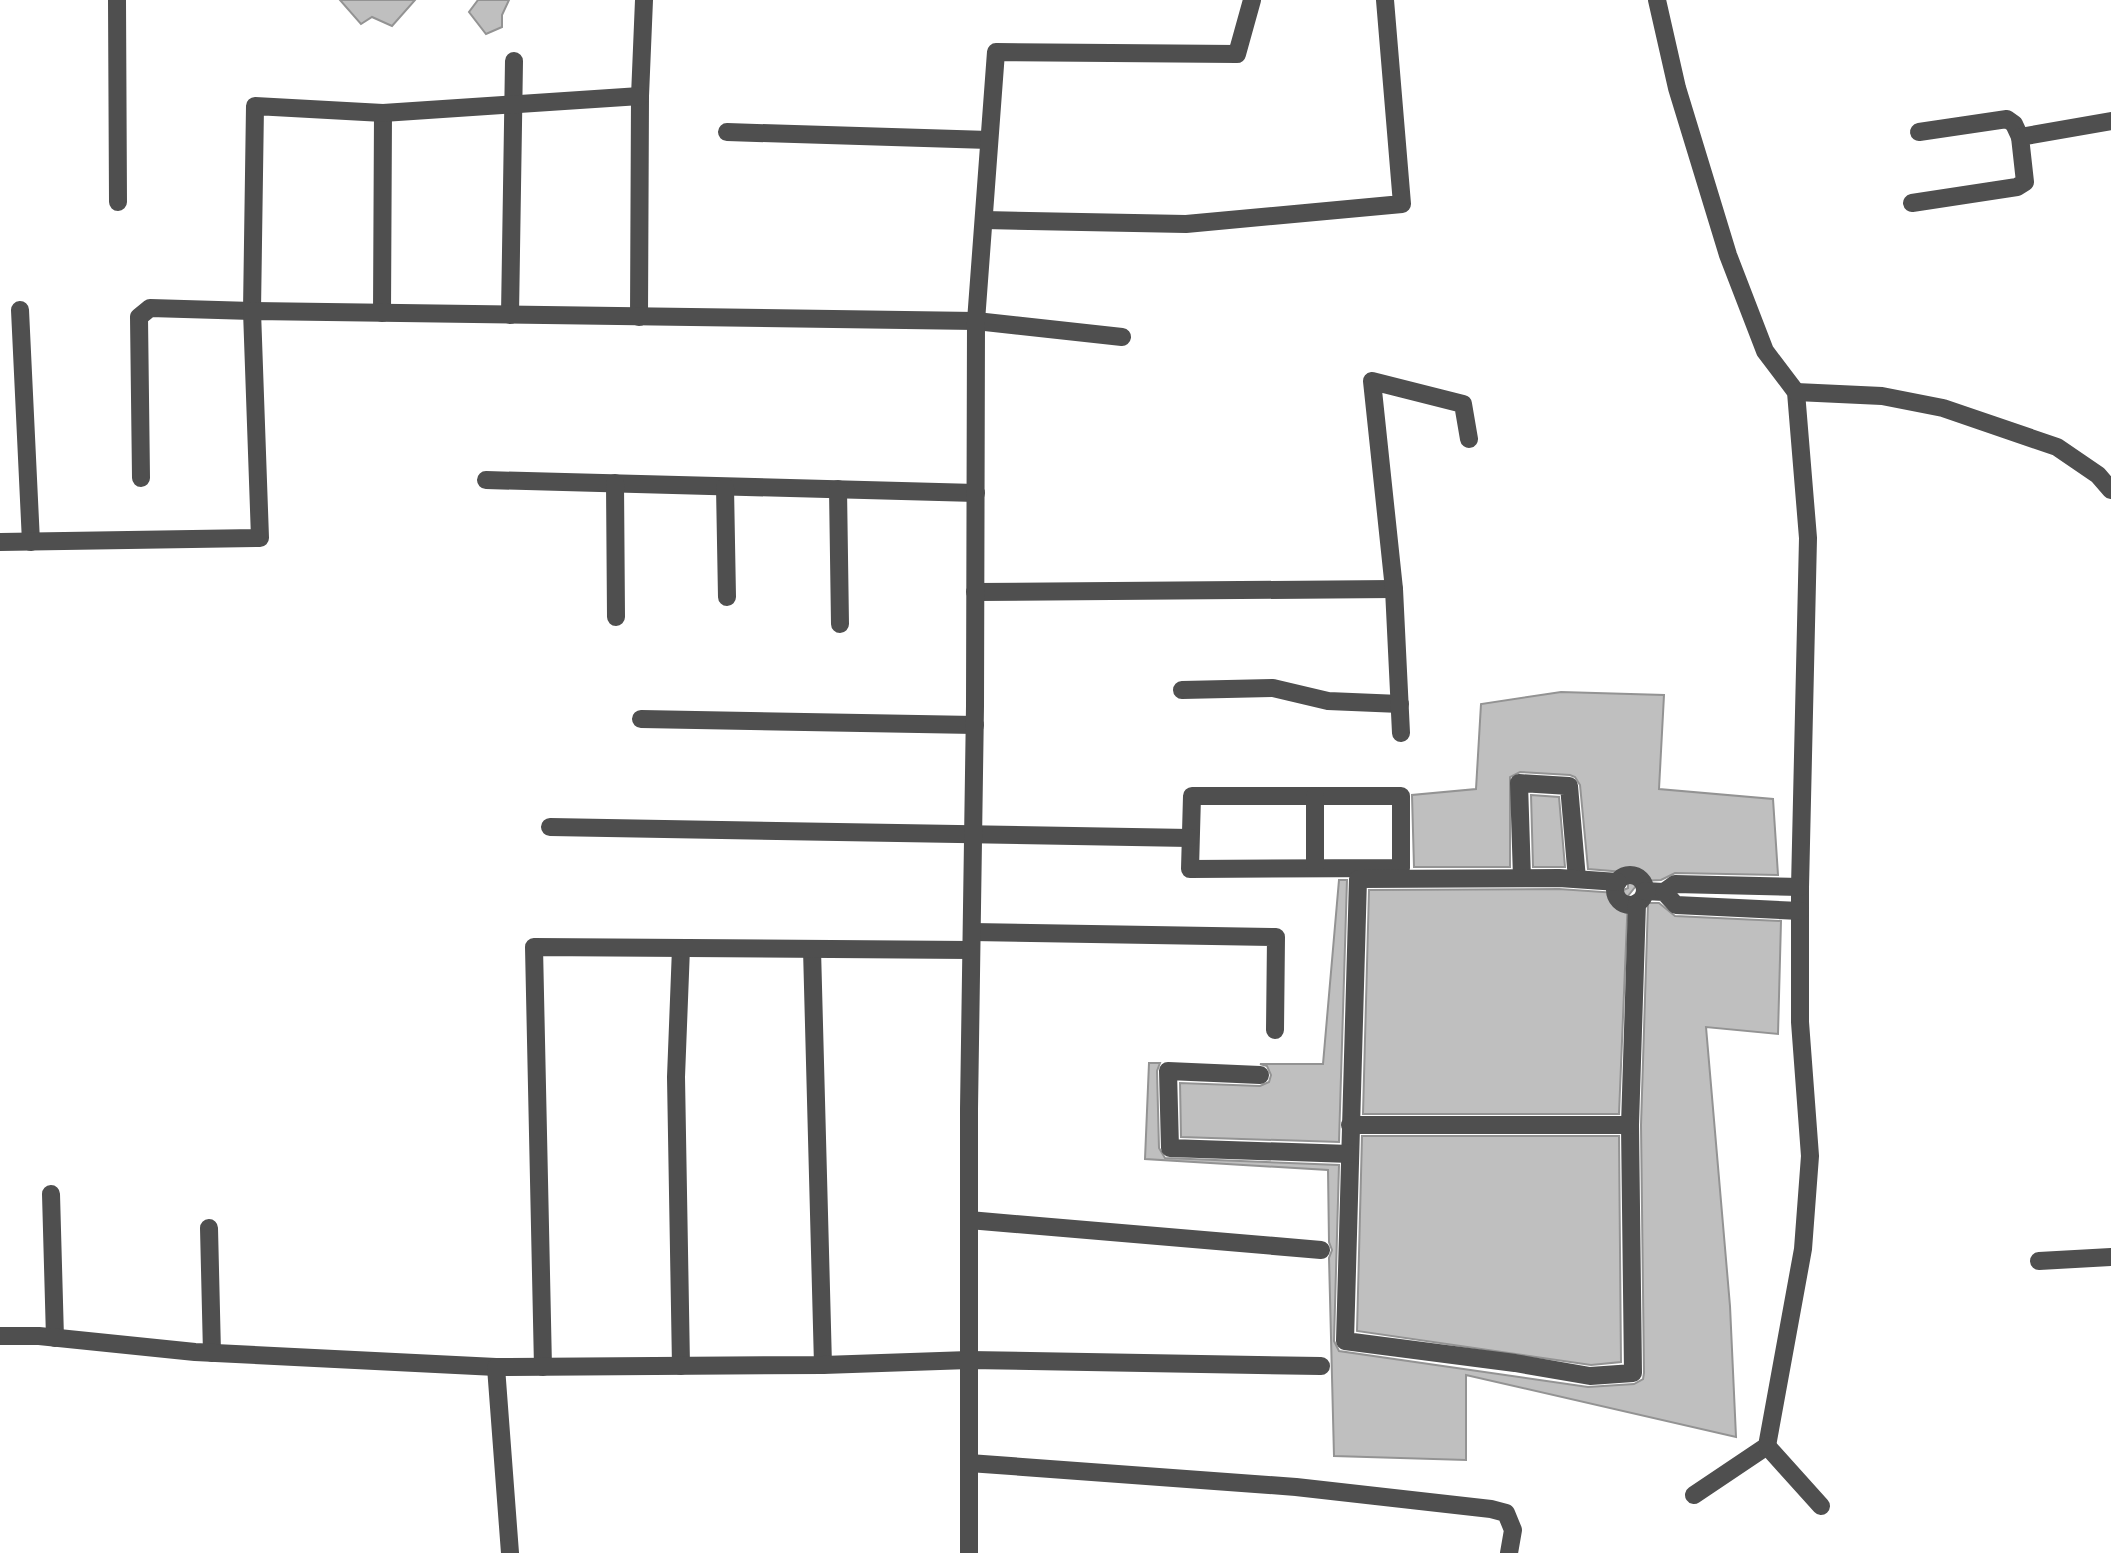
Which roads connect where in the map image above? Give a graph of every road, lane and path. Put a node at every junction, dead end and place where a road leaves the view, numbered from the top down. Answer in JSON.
{"nodes":[{"id":1,"x":117,"y":0,"type":"edge"},
{"id":2,"x":645,"y":0,"type":"edge"},
{"id":3,"x":1252,"y":0,"type":"edge"},
{"id":4,"x":1385,"y":0,"type":"edge"},
{"id":5,"x":1657,"y":0,"type":"edge"},
{"id":6,"x":514,"y":61,"type":"dead end"},
{"id":7,"x":640,"y":96,"type":"junction"},
{"id":8,"x":513,"y":106,"type":"junction"},
{"id":9,"x":383,"y":113,"type":"junction"},
{"id":10,"x":2111,"y":121,"type":"edge"},
{"id":11,"x":727,"y":132,"type":"dead end"},
{"id":12,"x":1919,"y":132,"type":"dead end"},
{"id":13,"x":2020,"y":138,"type":"junction"},
{"id":14,"x":989,"y":140,"type":"junction"},
{"id":15,"x":118,"y":202,"type":"dead end"},
{"id":16,"x":1912,"y":203,"type":"dead end"},
{"id":17,"x":984,"y":220,"type":"junction"},
{"id":18,"x":20,"y":310,"type":"dead end"},
{"id":19,"x":252,"y":311,"type":"junction"},
{"id":20,"x":382,"y":313,"type":"junction"},
{"id":21,"x":510,"y":315,"type":"junction"},
{"id":22,"x":639,"y":317,"type":"junction"},
{"id":23,"x":976,"y":321,"type":"junction"},
{"id":24,"x":1122,"y":337,"type":"dead end"},
{"id":25,"x":1796,"y":392,"type":"junction"},
{"id":26,"x":1469,"y":439,"type":"dead end"},
{"id":27,"x":141,"y":478,"type":"dead end"},
{"id":28,"x":486,"y":480,"type":"dead end"},
{"id":29,"x":615,"y":484,"type":"junction"},
{"id":30,"x":725,"y":487,"type":"junction"},
{"id":31,"x":838,"y":489,"type":"junction"},
{"id":32,"x":2111,"y":490,"type":"edge"},
{"id":33,"x":976,"y":493,"type":"junction"},
{"id":34,"x":0,"y":542,"type":"edge"},
{"id":35,"x":31,"y":542,"type":"junction"},
{"id":36,"x":1394,"y":589,"type":"junction"},
{"id":37,"x":975,"y":592,"type":"junction"},
{"id":38,"x":727,"y":597,"type":"dead end"},
{"id":39,"x":616,"y":617,"type":"dead end"},
{"id":40,"x":840,"y":624,"type":"dead end"},
{"id":41,"x":1182,"y":690,"type":"dead end"},
{"id":42,"x":1400,"y":704,"type":"junction"},
{"id":43,"x":641,"y":719,"type":"dead end"},
{"id":44,"x":975,"y":725,"type":"junction"},
{"id":45,"x":1401,"y":733,"type":"dead end"},
{"id":46,"x":1315,"y":796,"type":"junction"},
{"id":47,"x":550,"y":827,"type":"dead end"},
{"id":48,"x":973,"y":833,"type":"junction"},
{"id":49,"x":1191,"y":838,"type":"junction"},
{"id":50,"x":1315,"y":868,"type":"junction"},
{"id":51,"x":1522,"y":878,"type":"junction"},
{"id":52,"x":1577,"y":879,"type":"junction"},
{"id":53,"x":1800,"y":887,"type":"junction"},
{"id":54,"x":1664,"y":892,"type":"junction"},
{"id":55,"x":1641,"y":897,"type":"junction"},
{"id":56,"x":1800,"y":911,"type":"junction"},
{"id":57,"x":971,"y":941,"type":"junction"},
{"id":58,"x":681,"y":948,"type":"junction"},
{"id":59,"x":812,"y":949,"type":"junction"},
{"id":60,"x":1275,"y":1030,"type":"dead end"},
{"id":61,"x":1260,"y":1075,"type":"dead end"},
{"id":62,"x":1350,"y":1125,"type":"junction"},
{"id":63,"x":1630,"y":1125,"type":"junction"},
{"id":64,"x":1350,"y":1154,"type":"junction"},
{"id":65,"x":51,"y":1194,"type":"dead end"},
{"id":66,"x":969,"y":1220,"type":"junction"},
{"id":67,"x":209,"y":1228,"type":"dead end"},
{"id":68,"x":1321,"y":1251,"type":"dead end"},
{"id":69,"x":2111,"y":1257,"type":"edge"},
{"id":70,"x":2039,"y":1261,"type":"dead end"},
{"id":71,"x":0,"y":1336,"type":"edge"},
{"id":72,"x":55,"y":1338,"type":"junction"},
{"id":73,"x":212,"y":1353,"type":"junction"},
{"id":74,"x":969,"y":1360,"type":"junction"},
{"id":75,"x":823,"y":1365,"type":"junction"},
{"id":76,"x":681,"y":1366,"type":"junction"},
{"id":77,"x":1321,"y":1366,"type":"dead end"},
{"id":78,"x":496,"y":1367,"type":"junction"},
{"id":79,"x":543,"y":1367,"type":"junction"},
{"id":80,"x":1767,"y":1447,"type":"junction"},
{"id":81,"x":969,"y":1463,"type":"junction"},
{"id":82,"x":1693,"y":1496,"type":"dead end"},
{"id":83,"x":1821,"y":1506,"type":"dead end"},
{"id":84,"x":510,"y":1553,"type":"edge"},
{"id":85,"x":969,"y":1553,"type":"edge"},
{"id":86,"x":1509,"y":1553,"type":"edge"}],
"edges":[{"from":1,"to":15,"type":"street"},
{"from":2,"to":7,"type":"street"},
{"from":3,"to":14,"type":"street"},
{"from":4,"to":17,"type":"street"},
{"from":5,"to":25,"type":"street"},
{"from":6,"to":8,"type":"street"},
{"from":7,"to":8,"type":"street"},
{"from":7,"to":22,"type":"street"},
{"from":8,"to":9,"type":"street"},
{"from":8,"to":21,"type":"street"},
{"from":9,"to":19,"type":"street"},
{"from":9,"to":20,"type":"street"},
{"from":10,"to":13,"type":"street"},
{"from":11,"to":14,"type":"street"},
{"from":12,"to":13,"type":"street"},
{"from":13,"to":16,"type":"street"},
{"from":14,"to":17,"type":"street"},
{"from":17,"to":23,"type":"street"},
{"from":18,"to":35,"type":"street"},
{"from":19,"to":20,"type":"street"},
{"from":19,"to":27,"type":"street"},
{"from":19,"to":35,"type":"street"},
{"from":20,"to":21,"type":"street"},
{"from":21,"to":22,"type":"street"},
{"from":22,"to":23,"type":"street"},
{"from":23,"to":24,"type":"street"},
{"from":23,"to":33,"type":"street"},
{"from":25,"to":32,"type":"street"},
{"from":25,"to":53,"type":"street"},
{"from":26,"to":36,"type":"street"},
{"from":28,"to":29,"type":"street"},
{"from":29,"to":30,"type":"street"},
{"from":29,"to":39,"type":"street"},
{"from":30,"to":31,"type":"street"},
{"from":30,"to":38,"type":"street"},
{"from":31,"to":33,"type":"street"},
{"from":31,"to":40,"type":"street"},
{"from":33,"to":37,"type":"street"},
{"from":34,"to":35,"type":"street"},
{"from":36,"to":37,"type":"street"},
{"from":36,"to":42,"type":"street"},
{"from":37,"to":44,"type":"street"},
{"from":41,"to":42,"type":"street"},
{"from":42,"to":45,"type":"street"},
{"from":43,"to":44,"type":"street"},
{"from":44,"to":48,"type":"street"},
{"from":46,"to":49,"type":"street"},
{"from":46,"to":50,"type":"street"},
{"from":46,"to":50,"type":"street"},
{"from":47,"to":48,"type":"street"},
{"from":48,"to":49,"type":"street"},
{"from":48,"to":57,"type":"street"},
{"from":49,"to":50,"type":"street"},
{"from":51,"to":52,"type":"street"},
{"from":51,"to":52,"type":"street"},
{"from":51,"to":62,"type":"street"},
{"from":52,"to":55,"type":"street"},
{"from":53,"to":54,"type":"street"},
{"from":53,"to":56,"type":"street"},
{"from":54,"to":55,"type":"street"},
{"from":54,"to":56,"type":"street"},
{"from":55,"to":63,"type":"street"},
{"from":56,"to":80,"type":"street"},
{"from":57,"to":59,"type":"street"},
{"from":57,"to":60,"type":"street"},
{"from":57,"to":66,"type":"street"},
{"from":58,"to":59,"type":"street"},
{"from":58,"to":76,"type":"street"},
{"from":58,"to":79,"type":"street"},
{"from":59,"to":75,"type":"street"},
{"from":61,"to":64,"type":"street"},
{"from":62,"to":63,"type":"street"},
{"from":62,"to":64,"type":"street"},
{"from":63,"to":64,"type":"street"},
{"from":65,"to":72,"type":"street"},
{"from":66,"to":68,"type":"street"},
{"from":66,"to":74,"type":"street"},
{"from":67,"to":73,"type":"street"},
{"from":69,"to":70,"type":"street"},
{"from":71,"to":72,"type":"street"},
{"from":72,"to":73,"type":"street"},
{"from":73,"to":78,"type":"street"},
{"from":74,"to":75,"type":"street"},
{"from":74,"to":77,"type":"street"},
{"from":74,"to":81,"type":"street"},
{"from":75,"to":76,"type":"street"},
{"from":76,"to":79,"type":"street"},
{"from":78,"to":79,"type":"street"},
{"from":78,"to":84,"type":"street"},
{"from":80,"to":82,"type":"street"},
{"from":80,"to":83,"type":"street"},
{"from":81,"to":85,"type":"street"},
{"from":81,"to":86,"type":"street"}]}
